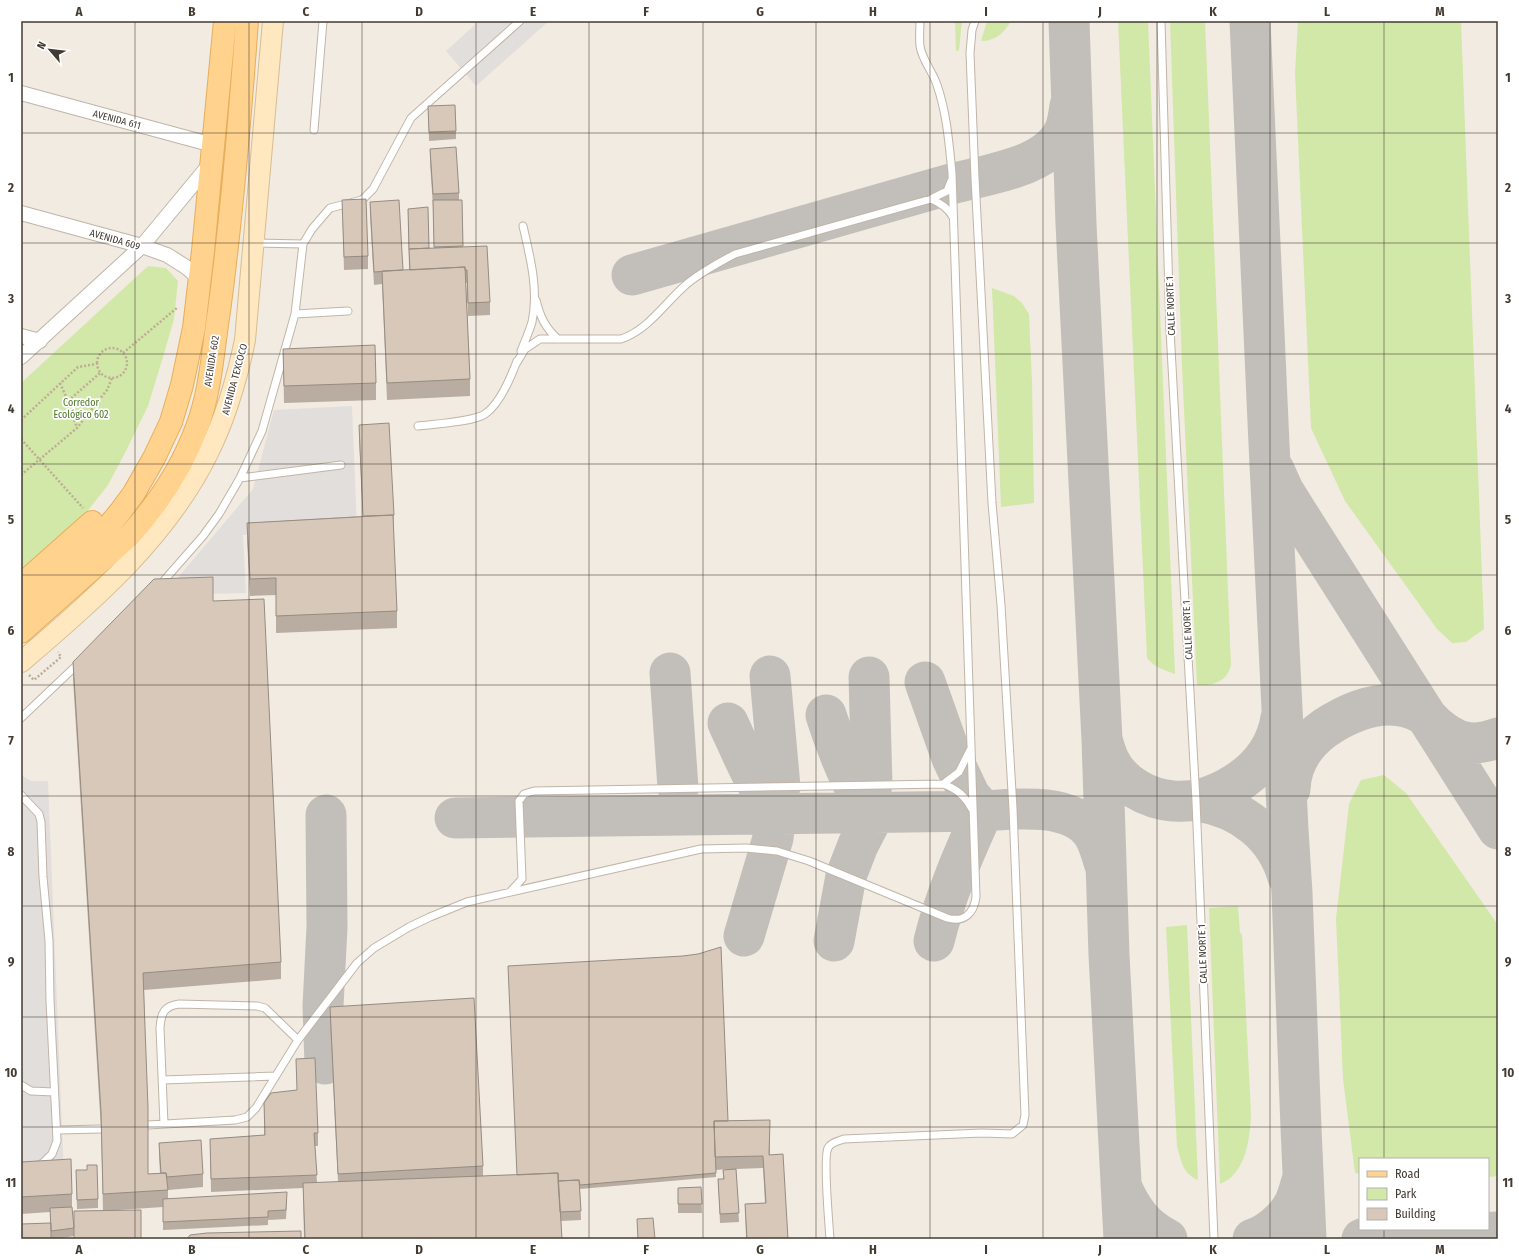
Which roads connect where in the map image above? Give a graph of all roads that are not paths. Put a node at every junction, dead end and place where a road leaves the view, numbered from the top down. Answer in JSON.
{"nodes":[{"id":1,"x":210,"y":21,"type":"edge"},
{"id":2,"x":225,"y":21,"type":"edge"},
{"id":3,"x":247,"y":21,"type":"edge"},
{"id":4,"x":273,"y":21,"type":"edge"},
{"id":5,"x":323,"y":21,"type":"edge"},
{"id":6,"x":520,"y":21,"type":"edge"},
{"id":7,"x":920,"y":21,"type":"edge"},
{"id":8,"x":976,"y":21,"type":"edge"},
{"id":9,"x":1161,"y":21,"type":"edge"},
{"id":10,"x":222,"y":49,"type":"junction"},
{"id":11,"x":21,"y":93,"type":"edge"},
{"id":12,"x":314,"y":130,"type":"dead end"},
{"id":13,"x":213,"y":154,"type":"junction"},
{"id":14,"x":952,"y":173,"type":"junction"},
{"id":15,"x":931,"y":199,"type":"junction"},
{"id":16,"x":21,"y":213,"type":"edge"},
{"id":17,"x":954,"y":218,"type":"junction"},
{"id":18,"x":523,"y":226,"type":"dead end"},
{"id":19,"x":254,"y":243,"type":"junction"},
{"id":20,"x":302,"y":244,"type":"junction"},
{"id":21,"x":142,"y":246,"type":"junction"},
{"id":22,"x":199,"y":287,"type":"junction"},
{"id":23,"x":534,"y":294,"type":"junction"},
{"id":24,"x":348,"y":311,"type":"dead end"},
{"id":25,"x":295,"y":314,"type":"junction"},
{"id":26,"x":21,"y":336,"type":"edge"},
{"id":27,"x":558,"y":339,"type":"junction"},
{"id":28,"x":40,"y":341,"type":"junction"},
{"id":29,"x":21,"y":358,"type":"edge"},
{"id":30,"x":516,"y":364,"type":"junction"},
{"id":31,"x":418,"y":426,"type":"dead end"},
{"id":32,"x":342,"y":466,"type":"dead end"},
{"id":33,"x":240,"y":478,"type":"junction"},
{"id":34,"x":134,"y":493,"type":"junction"},
{"id":35,"x":21,"y":585,"type":"edge"},
{"id":36,"x":154,"y":591,"type":"edge"},
{"id":37,"x":21,"y":607,"type":"edge"},
{"id":38,"x":21,"y":632,"type":"edge"},
{"id":39,"x":83,"y":660,"type":"edge"},
{"id":40,"x":21,"y":662,"type":"edge"},
{"id":41,"x":21,"y":718,"type":"edge"},
{"id":42,"x":971,"y":747,"type":"junction"},
{"id":43,"x":943,"y":784,"type":"junction"},
{"id":44,"x":21,"y":795,"type":"edge"},
{"id":45,"x":973,"y":811,"type":"junction"},
{"id":46,"x":522,"y":879,"type":"junction"},
{"id":47,"x":538,"y":886,"type":"junction"},
{"id":48,"x":508,"y":893,"type":"junction"},
{"id":49,"x":298,"y":1040,"type":"junction"},
{"id":50,"x":275,"y":1076,"type":"junction"},
{"id":51,"x":163,"y":1080,"type":"junction"},
{"id":52,"x":21,"y":1085,"type":"edge"},
{"id":53,"x":54,"y":1092,"type":"junction"},
{"id":54,"x":164,"y":1124,"type":"junction"},
{"id":55,"x":148,"y":1125,"type":"edge"},
{"id":56,"x":101,"y":1129,"type":"edge"},
{"id":57,"x":58,"y":1130,"type":"junction"},
{"id":58,"x":21,"y":1168,"type":"edge"},
{"id":59,"x":830,"y":1239,"type":"edge"},
{"id":60,"x":1214,"y":1239,"type":"edge"}],
"edges":[{"from":1,"to":10,"type":"main road"},
{"from":2,"to":10,"type":"main road"},
{"from":3,"to":38,"type":"main road","name":"AVENIDA 602"},
{"from":4,"to":19,"type":"main road","name":"AVENIDA TEXCOCO"},
{"from":5,"to":12,"type":"lane"},
{"from":6,"to":20,"type":"lane"},
{"from":7,"to":14,"type":"lane"},
{"from":8,"to":59,"type":"lane"},
{"from":9,"to":60,"type":"lane","name":"CALLE NORTE 1"},
{"from":10,"to":13,"type":"main road"},
{"from":11,"to":13,"type":"street","name":"AVENIDA 611"},
{"from":13,"to":21,"type":"street"},
{"from":13,"to":22,"type":"main road"},
{"from":14,"to":15,"type":"lane"},
{"from":14,"to":17,"type":"lane"},
{"from":15,"to":17,"type":"lane"},
{"from":15,"to":27,"type":"lane"},
{"from":16,"to":21,"type":"street","name":"AVENIDA 609"},
{"from":17,"to":42,"type":"lane"},
{"from":18,"to":23,"type":"lane"},
{"from":19,"to":20,"type":"lane"},
{"from":19,"to":40,"type":"main road","name":"AVENIDA TEXCOCO"},
{"from":20,"to":25,"type":"lane"},
{"from":21,"to":22,"type":"street","name":"AVENIDA 609"},
{"from":21,"to":28,"type":"street"},
{"from":22,"to":34,"type":"main road"},
{"from":23,"to":27,"type":"lane"},
{"from":23,"to":30,"type":"lane"},
{"from":24,"to":25,"type":"lane"},
{"from":25,"to":33,"type":"lane"},
{"from":26,"to":28,"type":"street"},
{"from":27,"to":30,"type":"lane"},
{"from":28,"to":29,"type":"street"},
{"from":30,"to":31,"type":"lane"},
{"from":32,"to":33,"type":"lane"},
{"from":33,"to":36,"type":"lane"},
{"from":34,"to":35,"type":"main road"},
{"from":34,"to":37,"type":"main road"},
{"from":39,"to":41,"type":"lane"},
{"from":42,"to":43,"type":"lane"},
{"from":42,"to":45,"type":"lane"},
{"from":43,"to":45,"type":"lane"},
{"from":43,"to":46,"type":"lane"},
{"from":44,"to":53,"type":"lane"},
{"from":45,"to":47,"type":"lane"},
{"from":46,"to":47,"type":"lane"},
{"from":46,"to":48,"type":"lane"},
{"from":47,"to":48,"type":"lane"},
{"from":48,"to":49,"type":"lane"},
{"from":49,"to":50,"type":"lane"},
{"from":49,"to":51,"type":"lane"},
{"from":50,"to":51,"type":"lane"},
{"from":50,"to":54,"type":"lane"},
{"from":51,"to":54,"type":"lane"},
{"from":52,"to":53,"type":"lane"},
{"from":53,"to":57,"type":"lane"},
{"from":54,"to":55,"type":"lane"},
{"from":56,"to":57,"type":"lane"},
{"from":57,"to":58,"type":"lane"}]}
